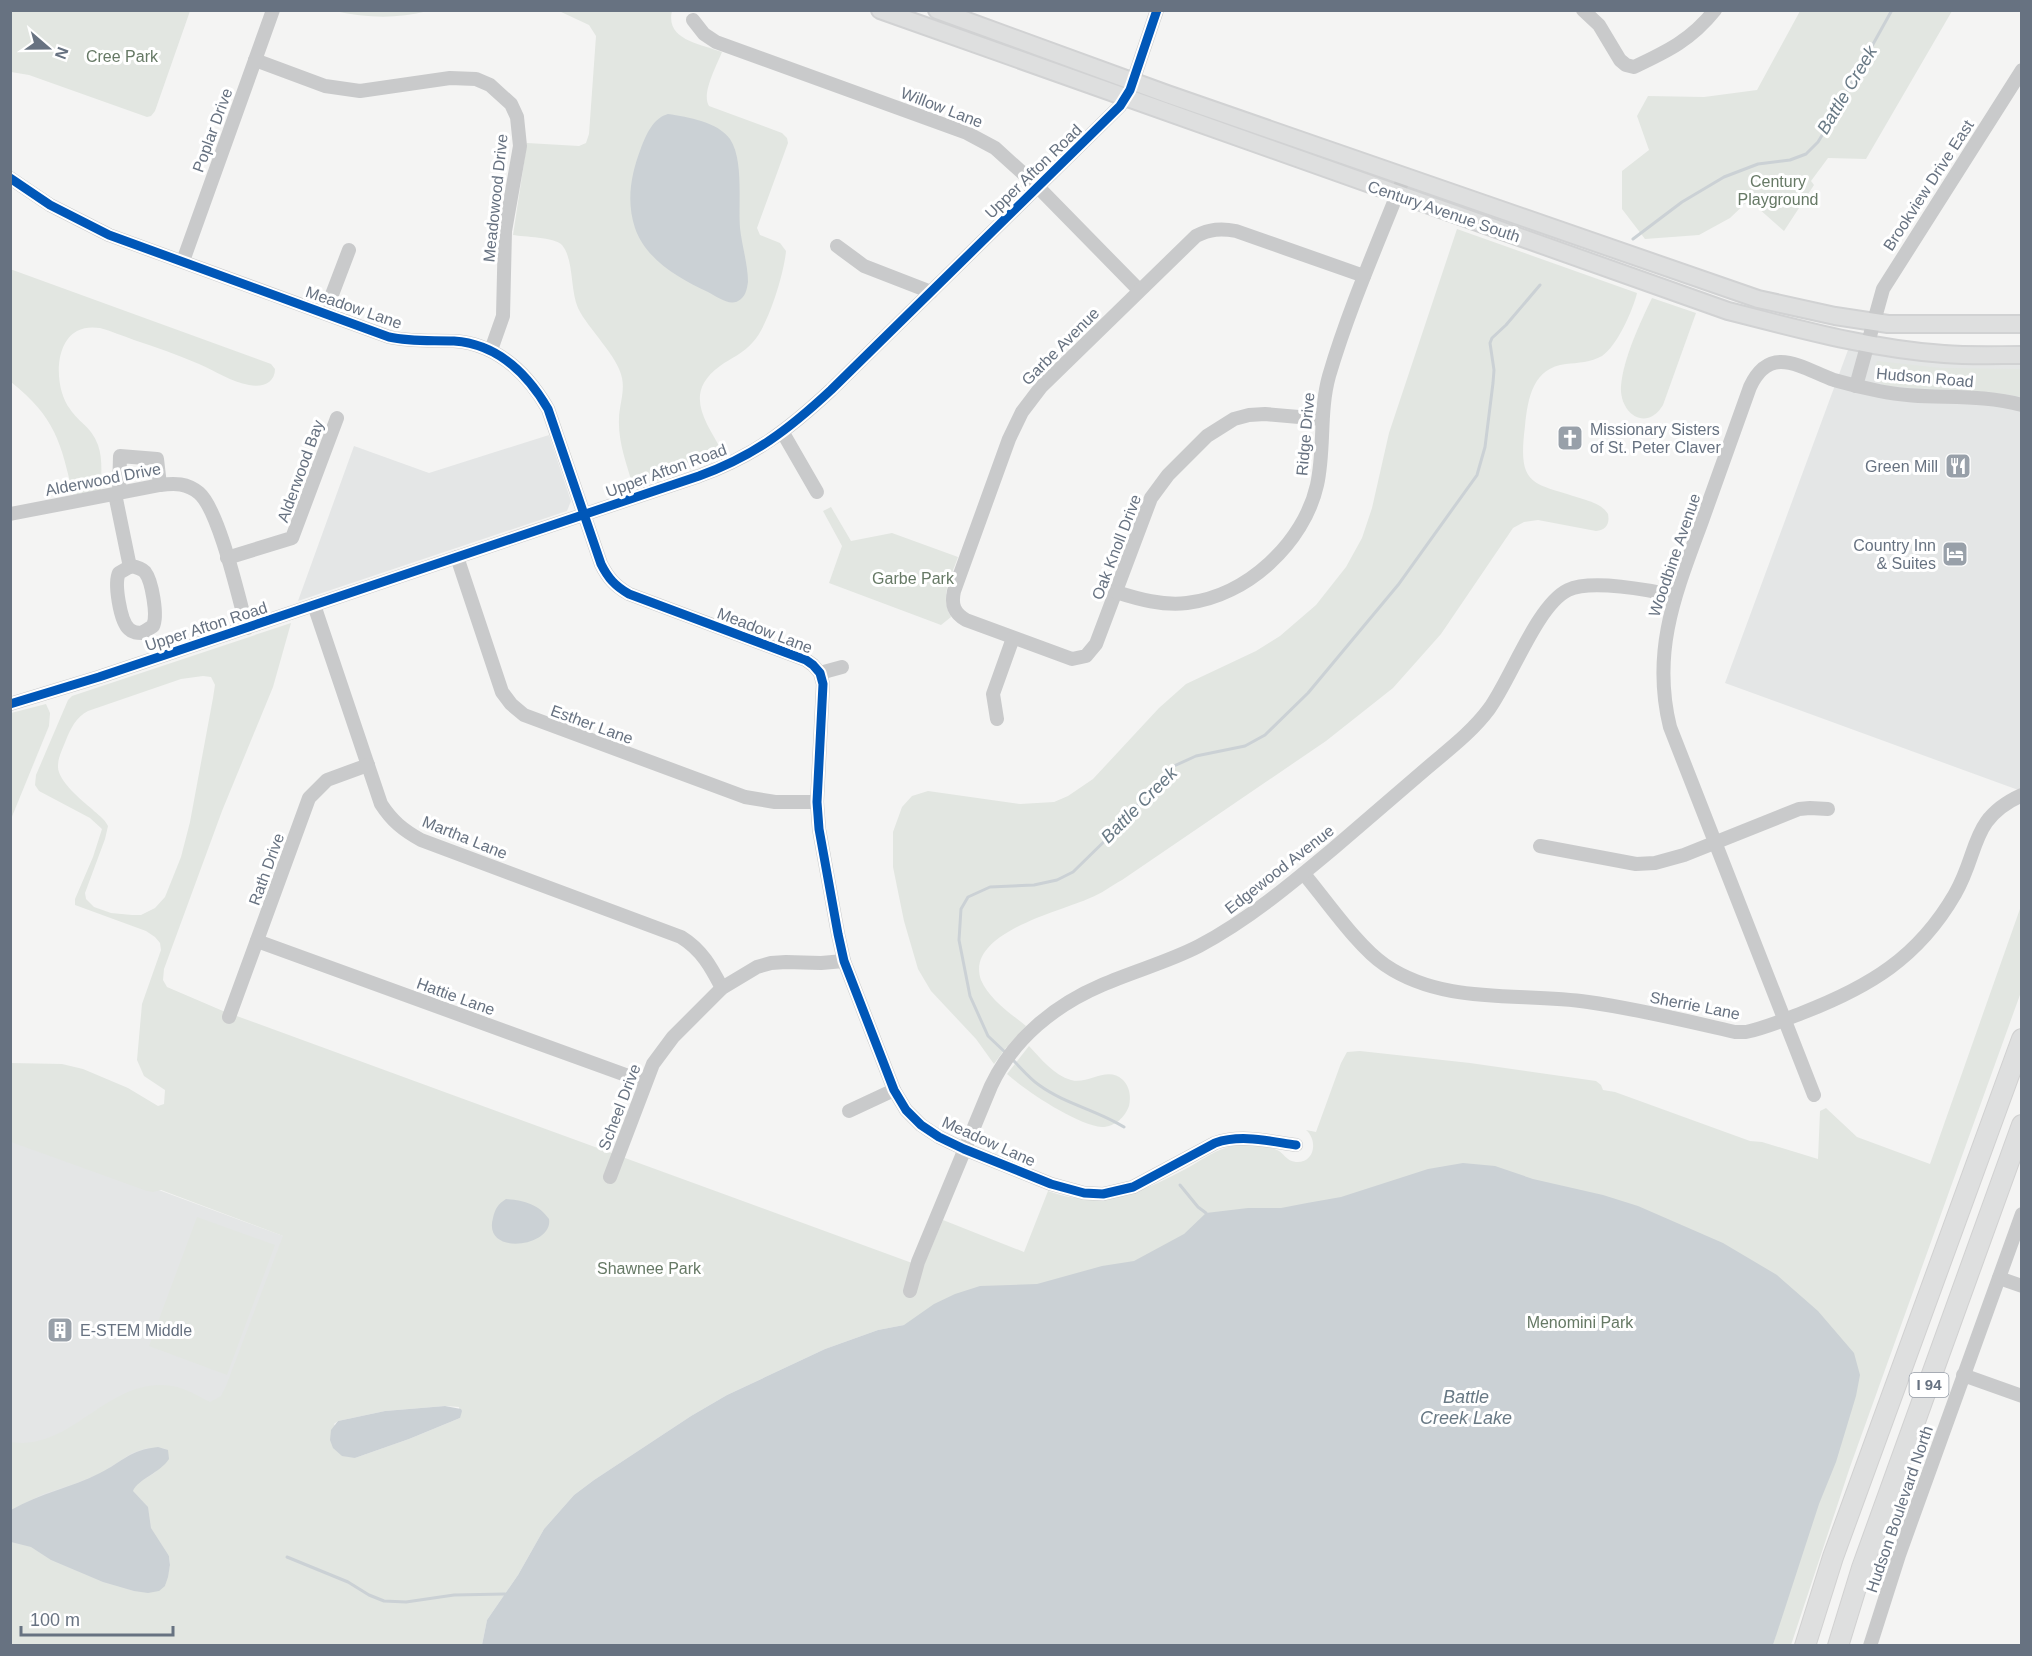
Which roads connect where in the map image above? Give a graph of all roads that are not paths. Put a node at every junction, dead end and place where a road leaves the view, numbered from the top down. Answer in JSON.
{"nodes":[{"id":1,"x":273,"y":10,"type":"edge"},
{"id":2,"x":880,"y":10,"type":"edge"},
{"id":3,"x":936,"y":10,"type":"edge"},
{"id":4,"x":1157,"y":10,"type":"edge"},
{"id":5,"x":1582,"y":10,"type":"edge"},
{"id":6,"x":1715,"y":10,"type":"edge"},
{"id":7,"x":693,"y":20,"type":"dead end"},
{"id":8,"x":255,"y":60,"type":"junction"},
{"id":9,"x":2022,"y":70,"type":"edge"},
{"id":10,"x":1133,"y":82,"type":"junction"},
{"id":11,"x":1126,"y":99,"type":"junction"},
{"id":12,"x":1404,"y":177,"type":"junction"},
{"id":13,"x":10,"y":178,"type":"edge"},
{"id":14,"x":1038,"y":187,"type":"junction"},
{"id":15,"x":1397,"y":194,"type":"junction"},
{"id":16,"x":837,"y":246,"type":"dead end"},
{"id":17,"x":349,"y":250,"type":"dead end"},
{"id":18,"x":183,"y":261,"type":"junction"},
{"id":19,"x":1364,"y":276,"type":"junction"},
{"id":20,"x":1140,"y":290,"type":"junction"},
{"id":21,"x":931,"y":292,"type":"junction"},
{"id":22,"x":325,"y":313,"type":"junction"},
{"id":23,"x":1873,"y":322,"type":"junction"},
{"id":24,"x":2022,"y":324,"type":"edge"},
{"id":25,"x":1867,"y":344,"type":"junction"},
{"id":26,"x":491,"y":350,"type":"junction"},
{"id":27,"x":2022,"y":355,"type":"edge"},
{"id":28,"x":1856,"y":386,"type":"junction"},
{"id":29,"x":2022,"y":405,"type":"edge"},
{"id":30,"x":337,"y":418,"type":"dead end"},
{"id":31,"x":1322,"y":419,"type":"junction"},
{"id":32,"x":783,"y":433,"type":"junction"},
{"id":33,"x":160,"y":485,"type":"junction"},
{"id":34,"x":817,"y":492,"type":"dead end"},
{"id":35,"x":117,"y":493,"type":"junction"},
{"id":36,"x":11,"y":510,"type":"edge"},
{"id":37,"x":584,"y":515,"type":"junction"},
{"id":38,"x":457,"y":557,"type":"junction"},
{"id":39,"x":227,"y":558,"type":"junction"},
{"id":40,"x":130,"y":567,"type":"junction"},
{"id":41,"x":1116,"y":592,"type":"junction"},
{"id":42,"x":1675,"y":596,"type":"junction"},
{"id":43,"x":314,"y":605,"type":"junction"},
{"id":44,"x":247,"y":628,"type":"junction"},
{"id":45,"x":1013,"y":638,"type":"junction"},
{"id":46,"x":842,"y":667,"type":"dead end"},
{"id":47,"x":820,"y":673,"type":"junction"},
{"id":48,"x":10,"y":704,"type":"edge"},
{"id":49,"x":997,"y":719,"type":"dead end"},
{"id":50,"x":368,"y":765,"type":"junction"},
{"id":51,"x":2022,"y":795,"type":"edge"},
{"id":52,"x":817,"y":802,"type":"junction"},
{"id":53,"x":1828,"y":809,"type":"dead end"},
{"id":54,"x":1715,"y":843,"type":"junction"},
{"id":55,"x":1540,"y":846,"type":"dead end"},
{"id":56,"x":1304,"y":874,"type":"junction"},
{"id":57,"x":257,"y":941,"type":"junction"},
{"id":58,"x":844,"y":961,"type":"junction"},
{"id":59,"x":722,"y":988,"type":"junction"},
{"id":60,"x":229,"y":1017,"type":"dead end"},
{"id":61,"x":1785,"y":1019,"type":"junction"},
{"id":62,"x":2022,"y":1039,"type":"edge"},
{"id":63,"x":645,"y":1082,"type":"junction"},
{"id":64,"x":894,"y":1090,"type":"junction"},
{"id":65,"x":1814,"y":1095,"type":"dead end"},
{"id":66,"x":849,"y":1111,"type":"dead end"},
{"id":67,"x":2022,"y":1125,"type":"edge"},
{"id":68,"x":1296,"y":1145,"type":"dead end"},
{"id":69,"x":964,"y":1149,"type":"junction"},
{"id":70,"x":610,"y":1177,"type":"dead end"},
{"id":71,"x":2022,"y":1214,"type":"edge"},
{"id":72,"x":1999,"y":1278,"type":"junction"},
{"id":73,"x":2022,"y":1286,"type":"edge"},
{"id":74,"x":910,"y":1291,"type":"dead end"},
{"id":75,"x":1963,"y":1375,"type":"junction"},
{"id":76,"x":2022,"y":1396,"type":"edge"},
{"id":77,"x":1805,"y":1646,"type":"edge"},
{"id":78,"x":1838,"y":1646,"type":"edge"},
{"id":79,"x":1870,"y":1646,"type":"edge"}],
"edges":[{"from":1,"to":8,"type":"street","name":"Poplar Drive"},
{"from":2,"to":11,"type":"main road","name":"Century Avenue South"},
{"from":3,"to":10,"type":"main road","name":"Century Avenue South"},
{"from":4,"to":10,"type":"street","name":"Upper Afton Road"},
{"from":5,"to":6,"type":"street"},
{"from":7,"to":14,"type":"street","name":"Willow Lane"},
{"from":8,"to":18,"type":"street","name":"Poplar Drive"},
{"from":8,"to":26,"type":"street","name":"Meadowood Drive"},
{"from":9,"to":23,"type":"street","name":"Brookview Drive East"},
{"from":10,"to":11,"type":"street","name":"Upper Afton Road"},
{"from":10,"to":12,"type":"main road","name":"Century Avenue South"},
{"from":11,"to":14,"type":"street","name":"Upper Afton Road"},
{"from":11,"to":15,"type":"main road","name":"Century Avenue South"},
{"from":12,"to":15,"type":"street","name":"Ridge Drive"},
{"from":12,"to":23,"type":"main road","name":"Century Avenue South"},
{"from":13,"to":18,"type":"street","name":"Meadow Lane"},
{"from":14,"to":20,"type":"street","name":"Willow Lane"},
{"from":14,"to":21,"type":"street","name":"Upper Afton Road"},
{"from":15,"to":19,"type":"street","name":"Ridge Drive"},
{"from":15,"to":25,"type":"main road","name":"Century Avenue South"},
{"from":16,"to":21,"type":"street"},
{"from":17,"to":22,"type":"street"},
{"from":18,"to":22,"type":"street","name":"Meadow Lane"},
{"from":19,"to":20,"type":"street","name":"Garbe Avenue"},
{"from":19,"to":31,"type":"street","name":"Ridge Drive"},
{"from":20,"to":45,"type":"street","name":"Garbe Avenue"},
{"from":21,"to":32,"type":"street","name":"Upper Afton Road"},
{"from":22,"to":26,"type":"street","name":"Meadow Lane"},
{"from":23,"to":24,"type":"main road","name":"Century Avenue South"},
{"from":23,"to":25,"type":"street","name":"Hudson Road"},
{"from":25,"to":27,"type":"main road","name":"Century Avenue South"},
{"from":25,"to":28,"type":"street","name":"Hudson Road"},
{"from":26,"to":37,"type":"street","name":"Meadow Lane"},
{"from":28,"to":29,"type":"street","name":"Hudson Road"},
{"from":28,"to":42,"type":"street","name":"Woodbine Avenue"},
{"from":30,"to":39,"type":"street","name":"Alderwood Bay"},
{"from":31,"to":41,"type":"street","name":"Oak Knoll Drive"},
{"from":31,"to":41,"type":"street","name":"Ridge Drive"},
{"from":32,"to":34,"type":"street"},
{"from":32,"to":37,"type":"street","name":"Upper Afton Road"},
{"from":33,"to":35,"type":"street","name":"Alderwood Drive"},
{"from":33,"to":35,"type":"street"},
{"from":33,"to":39,"type":"street","name":"Alderwood Drive"},
{"from":35,"to":36,"type":"street","name":"Alderwood Drive"},
{"from":35,"to":40,"type":"street"},
{"from":37,"to":38,"type":"street","name":"Upper Afton Road"},
{"from":37,"to":47,"type":"street","name":"Meadow Lane"},
{"from":38,"to":43,"type":"street","name":"Upper Afton Road"},
{"from":38,"to":52,"type":"street","name":"Esther Lane"},
{"from":39,"to":44,"type":"street","name":"Alderwood Drive"},
{"from":40,"to":40,"type":"street"},
{"from":41,"to":45,"type":"street","name":"Oak Knoll Drive"},
{"from":42,"to":54,"type":"street","name":"Woodbine Avenue"},
{"from":42,"to":56,"type":"street","name":"Edgewood Avenue"},
{"from":43,"to":44,"type":"street","name":"Upper Afton Road"},
{"from":43,"to":50,"type":"street","name":"Martha Lane"},
{"from":44,"to":48,"type":"street","name":"Upper Afton Road"},
{"from":45,"to":49,"type":"street"},
{"from":46,"to":47,"type":"street"},
{"from":47,"to":52,"type":"street","name":"Meadow Lane"},
{"from":50,"to":57,"type":"street","name":"Rath Drive"},
{"from":50,"to":59,"type":"street","name":"Martha Lane"},
{"from":51,"to":61,"type":"street","name":"Sherrie Lane"},
{"from":52,"to":58,"type":"street","name":"Meadow Lane"},
{"from":53,"to":54,"type":"street"},
{"from":54,"to":55,"type":"street"},
{"from":54,"to":61,"type":"street","name":"Woodbine Avenue"},
{"from":56,"to":61,"type":"street","name":"Sherrie Lane"},
{"from":56,"to":69,"type":"street","name":"Edgewood Avenue"},
{"from":57,"to":60,"type":"street","name":"Rath Drive"},
{"from":57,"to":63,"type":"street","name":"Hattie Lane"},
{"from":58,"to":59,"type":"street","name":"Scheel Drive"},
{"from":58,"to":64,"type":"street","name":"Meadow Lane"},
{"from":59,"to":63,"type":"street","name":"Scheel Drive"},
{"from":61,"to":65,"type":"street","name":"Woodbine Avenue"},
{"from":62,"to":77,"type":"highway","number":"I 94"},
{"from":63,"to":70,"type":"street","name":"Scheel Drive"},
{"from":64,"to":66,"type":"street"},
{"from":64,"to":69,"type":"street","name":"Meadow Lane"},
{"from":67,"to":78,"type":"highway","number":"I 94"},
{"from":68,"to":69,"type":"street","name":"Meadow Lane"},
{"from":69,"to":74,"type":"street","name":"Edgewood Avenue"},
{"from":71,"to":72,"type":"street","name":"Hudson Boulevard North"},
{"from":72,"to":73,"type":"street"},
{"from":72,"to":75,"type":"street","name":"Hudson Boulevard North"},
{"from":75,"to":76,"type":"street"},
{"from":75,"to":79,"type":"street","name":"Hudson Boulevard North"}]}
